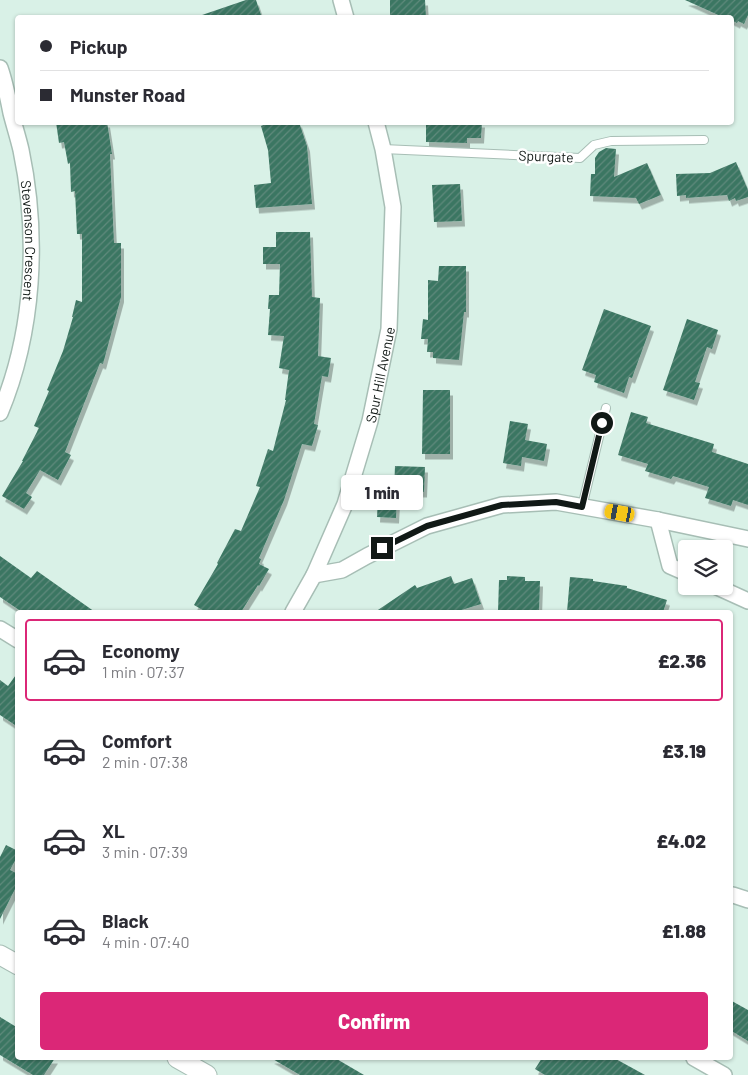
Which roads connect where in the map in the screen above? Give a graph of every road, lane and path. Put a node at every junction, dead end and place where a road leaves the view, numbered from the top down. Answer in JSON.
{"nodes":[{"id":1,"x":341,"y":0,"type":"edge"},
{"id":2,"x":345,"y":15,"type":"edge"},
{"id":3,"x":0,"y":68,"type":"edge"},
{"id":4,"x":377,"y":125,"type":"edge"},
{"id":5,"x":704,"y":140,"type":"dead end"},
{"id":6,"x":383,"y":149,"type":"junction"},
{"id":7,"x":606,"y":408,"type":"dead end"},
{"id":8,"x":0,"y":413,"type":"edge"},
{"id":9,"x":582,"y":507,"type":"junction"},
{"id":10,"x":658,"y":520,"type":"junction"},
{"id":11,"x":748,"y":539,"type":"edge"},
{"id":12,"x":678,"y":570,"type":"edge"},
{"id":13,"x":314,"y":575,"type":"junction"},
{"id":14,"x":733,"y":594,"type":"edge"},
{"id":15,"x":748,"y":601,"type":"edge"},
{"id":16,"x":294,"y":610,"type":"edge"},
{"id":17,"x":0,"y":628,"type":"edge"},
{"id":18,"x":15,"y":638,"type":"edge"},
{"id":19,"x":733,"y":895,"type":"edge"},
{"id":20,"x":748,"y":900,"type":"edge"},
{"id":21,"x":0,"y":955,"type":"edge"},
{"id":22,"x":15,"y":963,"type":"edge"},
{"id":23,"x":180,"y":1060,"type":"edge"},
{"id":24,"x":698,"y":1060,"type":"edge"},
{"id":25,"x":200,"y":1073,"type":"edge"},
{"id":26,"x":724,"y":1075,"type":"edge"}],
"edges":[{"from":1,"to":2,"type":"street"},
{"from":3,"to":8,"type":"street","name":"Stevenson Crescent"},
{"from":4,"to":6,"type":"street","name":"Spur Hill Avenue"},
{"from":5,"to":6,"type":"lane","name":"Spurgate"},
{"from":6,"to":13,"type":"street","name":"Spur Hill Avenue"},
{"from":7,"to":9,"type":"lane"},
{"from":9,"to":10,"type":"street"},
{"from":9,"to":13,"type":"street"},
{"from":10,"to":11,"type":"street"},
{"from":10,"to":12,"type":"street"},
{"from":13,"to":16,"type":"street","name":"Spur Hill Avenue"},
{"from":14,"to":15,"type":"street"},
{"from":17,"to":18,"type":"street"},
{"from":19,"to":20,"type":"street"},
{"from":21,"to":22,"type":"street"},
{"from":23,"to":25,"type":"street"},
{"from":24,"to":26,"type":"street"}]}
